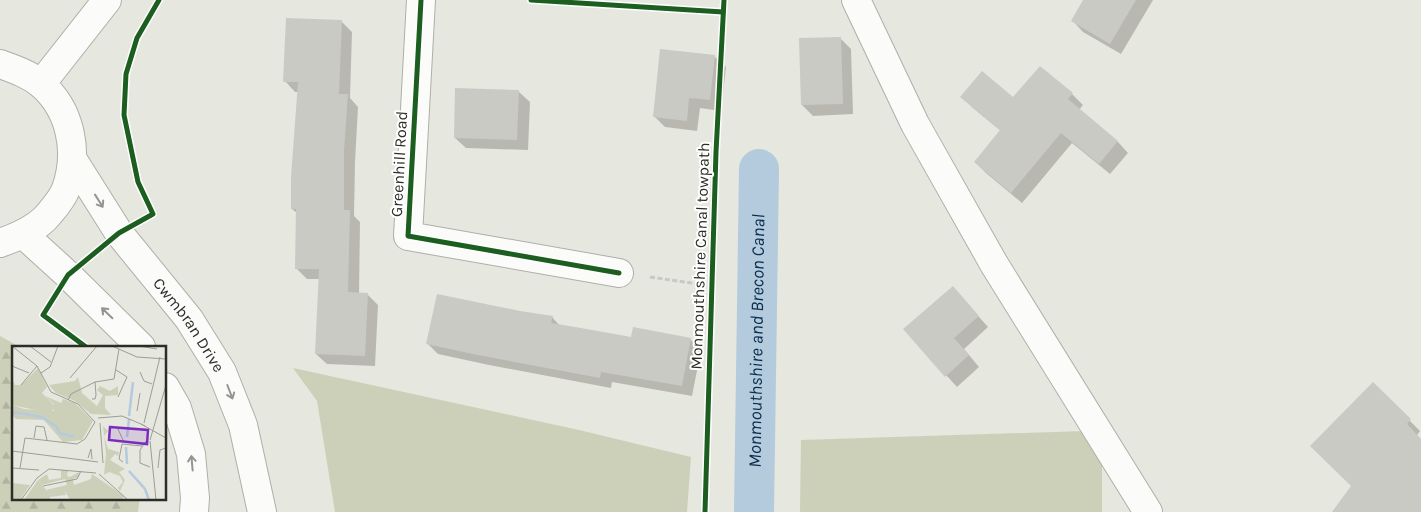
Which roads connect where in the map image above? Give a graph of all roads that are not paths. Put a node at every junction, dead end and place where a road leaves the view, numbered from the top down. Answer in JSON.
{"nodes":[{"id":1,"x":107,"y":0,"type":"edge"},
{"id":2,"x":421,"y":0,"type":"edge"},
{"id":3,"x":856,"y":0,"type":"edge"},
{"id":4,"x":0,"y":64,"type":"edge"},
{"id":5,"x":41,"y":84,"type":"junction"},
{"id":6,"x":73,"y":160,"type":"junction"},
{"id":7,"x":12,"y":238,"type":"edge"},
{"id":8,"x":620,"y":273,"type":"road end"},
{"id":9,"x":140,"y":346,"type":"edge"},
{"id":10,"x":166,"y":389,"type":"edge"},
{"id":11,"x":194,"y":512,"type":"edge"},
{"id":12,"x":262,"y":512,"type":"edge"},
{"id":13,"x":1148,"y":512,"type":"edge"}],
"edges":[{"from":1,"to":5,"type":"street"},
{"from":2,"to":8,"type":"street","name":"Greenhill Road"},
{"from":3,"to":13,"type":"street"},
{"from":4,"to":5,"type":"street","name":"Cwmbran Drive"},
{"from":5,"to":6,"type":"street","name":"Cwmbran Drive"},
{"from":6,"to":7,"type":"street","name":"Cwmbran Drive"},
{"from":6,"to":12,"type":"street","name":"Cwmbran Drive","one_way":true},
{"from":9,"to":7,"type":"street","name":"Cwmbran Drive","one_way":true},
{"from":11,"to":10,"type":"street","one_way":true}]}
